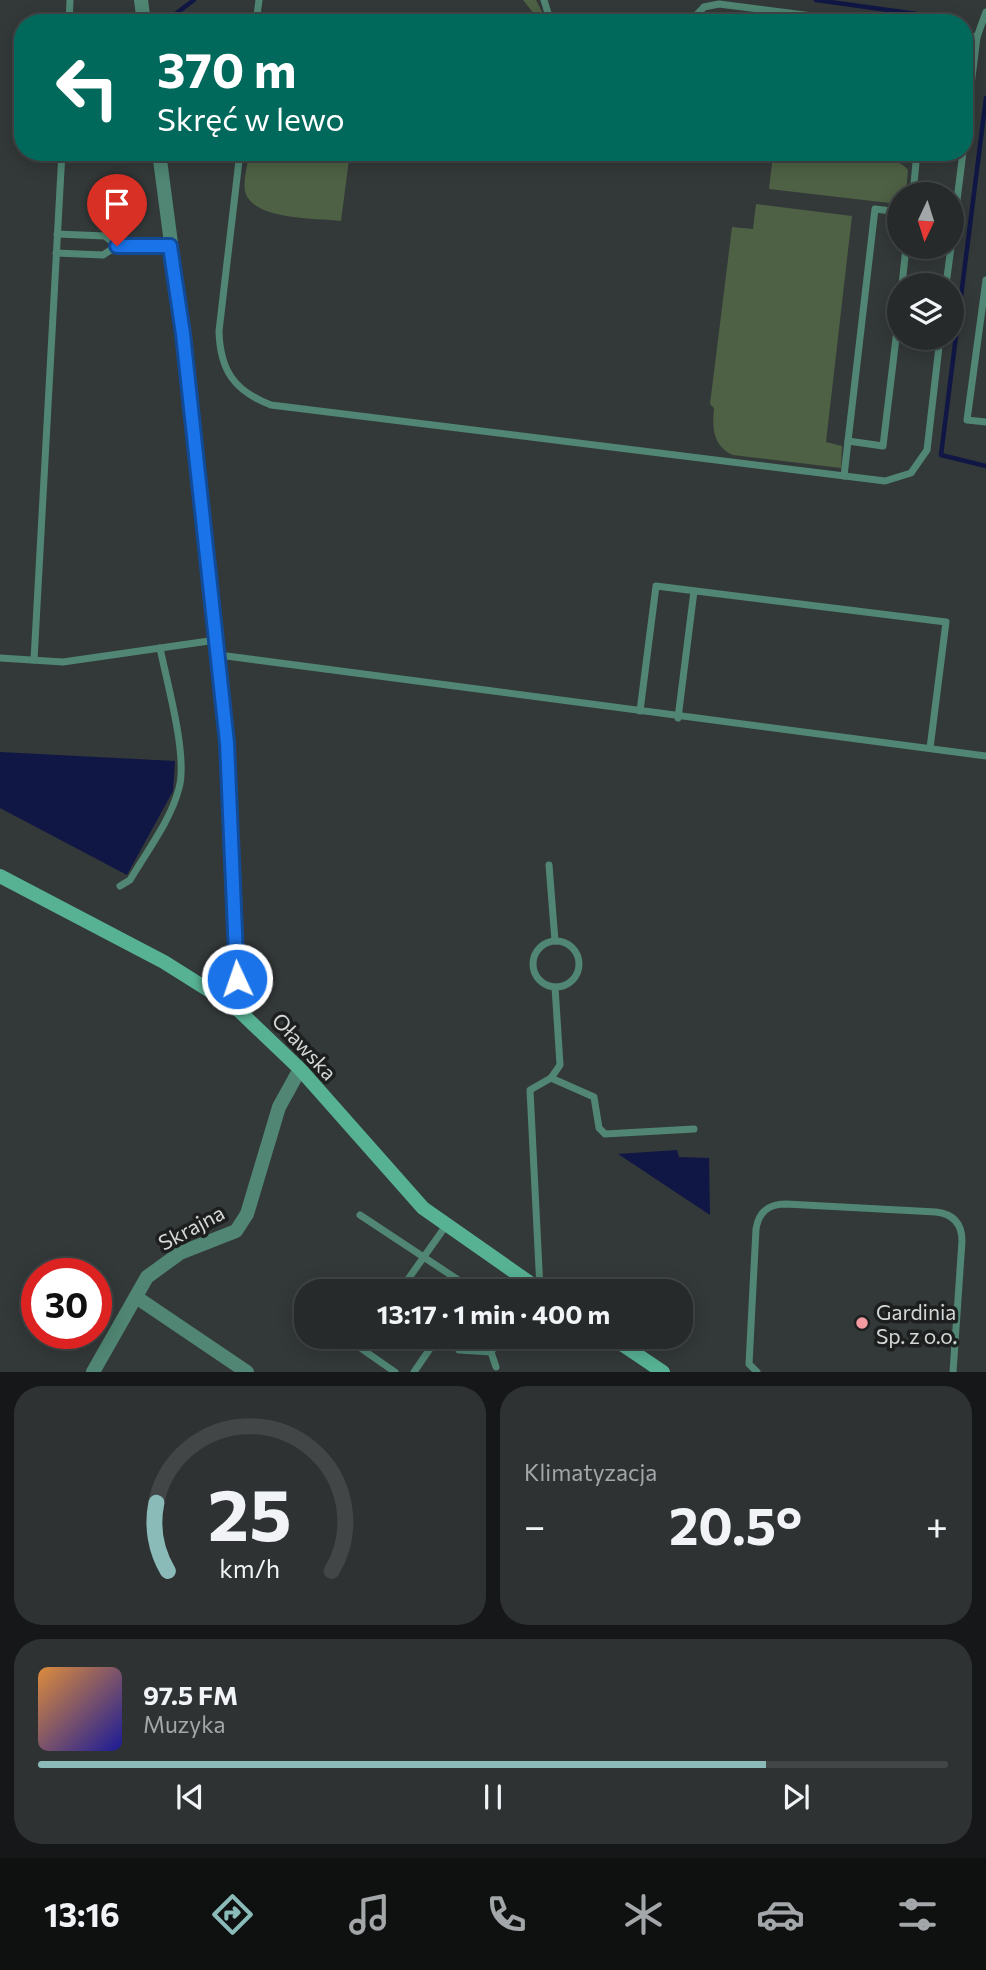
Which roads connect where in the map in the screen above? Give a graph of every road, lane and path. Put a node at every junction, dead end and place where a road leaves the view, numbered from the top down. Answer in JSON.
{"nodes":[{"id":1,"x":986,"y":12,"type":"edge"},
{"id":2,"x":697,"y":14,"type":"edge"},
{"id":3,"x":797,"y":14,"type":"edge"},
{"id":4,"x":973,"y":36,"type":"edge"},
{"id":5,"x":977,"y":37,"type":"junction"},
{"id":6,"x":973,"y":65,"type":"edge"},
{"id":7,"x":61,"y":161,"type":"edge"},
{"id":8,"x":160,"y":161,"type":"edge"},
{"id":9,"x":239,"y":161,"type":"edge"},
{"id":10,"x":917,"y":161,"type":"edge"},
{"id":11,"x":962,"y":161,"type":"edge"},
{"id":12,"x":914,"y":182,"type":"edge"},
{"id":13,"x":959,"y":182,"type":"edge"},
{"id":14,"x":887,"y":210,"type":"edge"},
{"id":15,"x":57,"y":234,"type":"junction"},
{"id":16,"x":117,"y":246,"type":"junction"},
{"id":17,"x":170,"y":246,"type":"junction"},
{"id":18,"x":56,"y":253,"type":"junction"},
{"id":19,"x":986,"y":280,"type":"edge"},
{"id":20,"x":982,"y":344,"type":"edge"},
{"id":21,"x":895,"y":350,"type":"edge"},
{"id":22,"x":939,"y":350,"type":"edge"},
{"id":23,"x":986,"y":422,"type":"edge"},
{"id":24,"x":848,"y":441,"type":"junction"},
{"id":25,"x":844,"y":477,"type":"junction"},
{"id":26,"x":694,"y":591,"type":"junction"},
{"id":27,"x":160,"y":648,"type":"junction"},
{"id":28,"x":218,"y":648,"type":"junction"},
{"id":29,"x":0,"y":658,"type":"edge"},
{"id":30,"x":34,"y":660,"type":"junction"},
{"id":31,"x":640,"y":711,"type":"junction"},
{"id":32,"x":678,"y":718,"type":"junction"},
{"id":33,"x":930,"y":748,"type":"junction"},
{"id":34,"x":986,"y":756,"type":"edge"},
{"id":35,"x":549,"y":865,"type":"dead end"},
{"id":36,"x":0,"y":876,"type":"edge"},
{"id":37,"x":120,"y":887,"type":"dead end"},
{"id":38,"x":555,"y":941,"type":"junction"},
{"id":39,"x":555,"y":987,"type":"junction"},
{"id":40,"x":234,"y":1006,"type":"junction"},
{"id":41,"x":300,"y":1069,"type":"junction"},
{"id":42,"x":551,"y":1078,"type":"junction"},
{"id":43,"x":694,"y":1129,"type":"dead end"},
{"id":44,"x":360,"y":1215,"type":"dead end"},
{"id":45,"x":445,"y":1227,"type":"junction"},
{"id":46,"x":424,"y":1256,"type":"junction"},
{"id":47,"x":408,"y":1279,"type":"edge"},
{"id":48,"x":457,"y":1279,"type":"edge"},
{"id":49,"x":523,"y":1279,"type":"edge"},
{"id":50,"x":539,"y":1279,"type":"edge"},
{"id":51,"x":136,"y":1297,"type":"junction"},
{"id":52,"x":362,"y":1349,"type":"edge"},
{"id":53,"x":430,"y":1349,"type":"edge"},
{"id":54,"x":493,"y":1349,"type":"edge"},
{"id":55,"x":629,"y":1349,"type":"edge"},
{"id":56,"x":459,"y":1350,"type":"dead end"},
{"id":57,"x":491,"y":1352,"type":"junction"},
{"id":58,"x":496,"y":1367,"type":"dead end"},
{"id":59,"x":93,"y":1371,"type":"edge"},
{"id":60,"x":247,"y":1371,"type":"edge"},
{"id":61,"x":395,"y":1371,"type":"edge"},
{"id":62,"x":414,"y":1371,"type":"edge"},
{"id":63,"x":663,"y":1371,"type":"edge"},
{"id":64,"x":757,"y":1371,"type":"edge"},
{"id":65,"x":953,"y":1371,"type":"edge"}],
"edges":[{"from":1,"to":5,"type":"lane"},
{"from":2,"to":3,"type":"lane"},
{"from":4,"to":5,"type":"lane"},
{"from":5,"to":6,"type":"lane"},
{"from":7,"to":15,"type":"lane"},
{"from":8,"to":17,"type":"street"},
{"from":9,"to":25,"type":"lane"},
{"from":10,"to":12,"type":"lane"},
{"from":11,"to":13,"type":"lane"},
{"from":14,"to":24,"type":"lane"},
{"from":15,"to":16,"type":"lane"},
{"from":15,"to":18,"type":"lane"},
{"from":16,"to":17,"type":"lane"},
{"from":16,"to":18,"type":"lane"},
{"from":17,"to":28,"type":"street"},
{"from":18,"to":30,"type":"lane"},
{"from":19,"to":20,"type":"lane"},
{"from":20,"to":23,"type":"lane"},
{"from":21,"to":24,"type":"lane"},
{"from":22,"to":25,"type":"lane"},
{"from":24,"to":25,"type":"lane"},
{"from":26,"to":31,"type":"lane"},
{"from":26,"to":32,"type":"lane"},
{"from":26,"to":33,"type":"lane"},
{"from":27,"to":28,"type":"lane"},
{"from":27,"to":30,"type":"lane"},
{"from":27,"to":37,"type":"lane"},
{"from":28,"to":31,"type":"lane"},
{"from":28,"to":40,"type":"street"},
{"from":29,"to":30,"type":"lane"},
{"from":31,"to":32,"type":"lane"},
{"from":32,"to":33,"type":"lane"},
{"from":33,"to":34,"type":"lane"},
{"from":35,"to":38,"type":"lane"},
{"from":36,"to":40,"type":"street","name":"Oławska"},
{"from":38,"to":39,"type":"lane"},
{"from":38,"to":39,"type":"lane"},
{"from":39,"to":42,"type":"lane"},
{"from":40,"to":41,"type":"street","name":"Oławska"},
{"from":41,"to":45,"type":"street","name":"Oławska"},
{"from":41,"to":51,"type":"street","name":"Skrajna"},
{"from":42,"to":43,"type":"lane"},
{"from":42,"to":50,"type":"lane"},
{"from":44,"to":46,"type":"lane"},
{"from":45,"to":46,"type":"lane"},
{"from":45,"to":49,"type":"street","name":"Oławska"},
{"from":46,"to":47,"type":"lane"},
{"from":46,"to":48,"type":"lane"},
{"from":51,"to":59,"type":"street","name":"Skrajna"},
{"from":51,"to":60,"type":"street"},
{"from":52,"to":61,"type":"lane"},
{"from":53,"to":62,"type":"lane"},
{"from":54,"to":57,"type":"lane"},
{"from":55,"to":63,"type":"street"},
{"from":56,"to":57,"type":"lane"},
{"from":57,"to":58,"type":"lane"},
{"from":64,"to":65,"type":"lane"}]}
